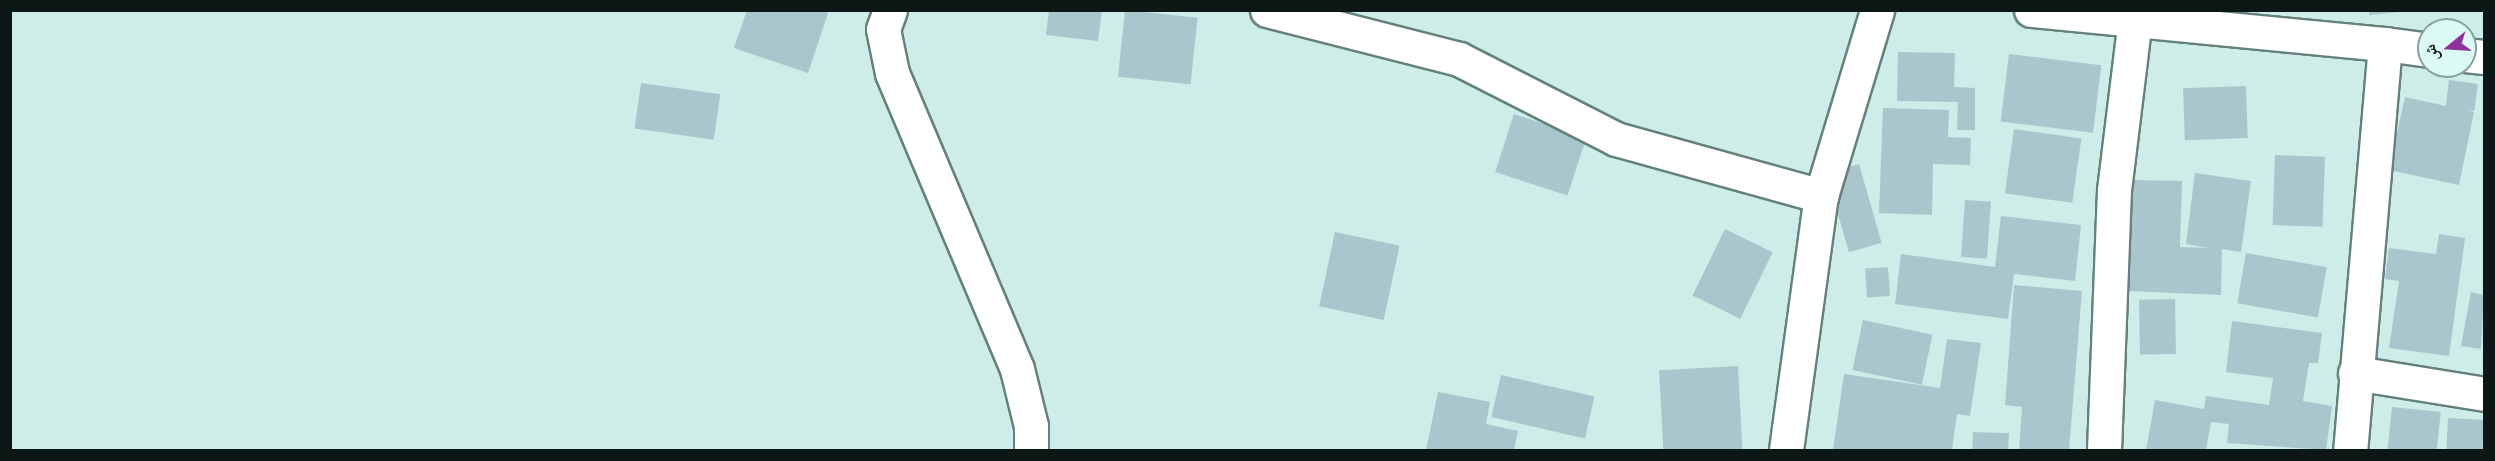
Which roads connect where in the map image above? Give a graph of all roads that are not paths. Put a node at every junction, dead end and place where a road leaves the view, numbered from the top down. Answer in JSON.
{"nodes":[{"id":1,"x":890,"y":10,"type":"edge"},
{"id":2,"x":1267,"y":10,"type":"edge"},
{"id":3,"x":1877,"y":10,"type":"edge"},
{"id":4,"x":2031,"y":10,"type":"edge"},
{"id":5,"x":2135,"y":15,"type":"edge"},
{"id":6,"x":2385,"y":44,"type":"junction"},
{"id":7,"x":2417,"y":48,"type":"edge"},
{"id":8,"x":1821,"y":196,"type":"junction"},
{"id":9,"x":2355,"y":373,"type":"junction"},
{"id":10,"x":2484,"y":394,"type":"edge"},
{"id":11,"x":1031,"y":450,"type":"edge"},
{"id":12,"x":1786,"y":450,"type":"edge"},
{"id":13,"x":2104,"y":450,"type":"edge"},
{"id":14,"x":2350,"y":450,"type":"edge"}],
"edges":[{"from":1,"to":11,"type":"street"},
{"from":2,"to":8,"type":"street"},
{"from":3,"to":8,"type":"street"},
{"from":4,"to":5,"type":"street"},
{"from":5,"to":6,"type":"street"},
{"from":5,"to":13,"type":"street"},
{"from":6,"to":7,"type":"street"},
{"from":6,"to":9,"type":"street"},
{"from":8,"to":12,"type":"street"},
{"from":9,"to":10,"type":"street"},
{"from":9,"to":14,"type":"street"}]}
